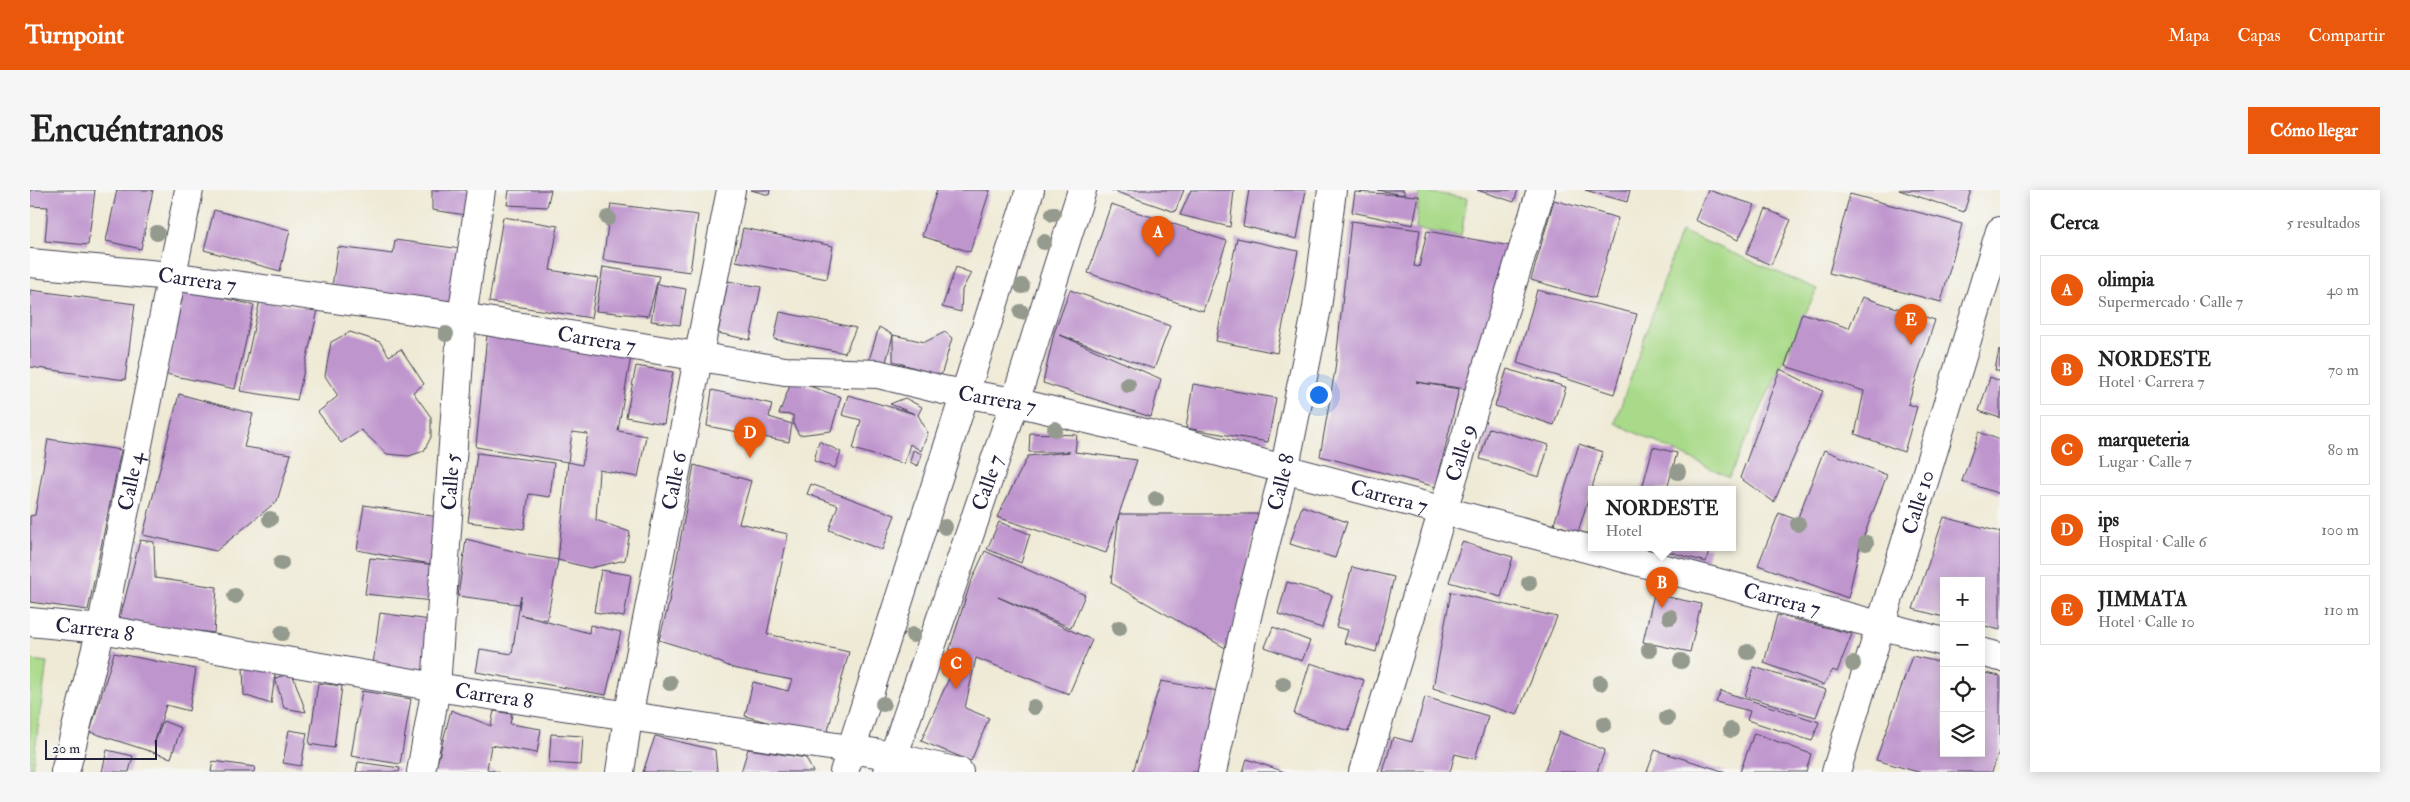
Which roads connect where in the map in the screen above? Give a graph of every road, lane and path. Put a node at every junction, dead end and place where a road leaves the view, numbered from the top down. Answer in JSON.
{"nodes":[{"id":1,"x":189,"y":190,"type":"edge"},
{"id":2,"x":481,"y":190,"type":"edge"},
{"id":3,"x":730,"y":190,"type":"edge"},
{"id":4,"x":1030,"y":190,"type":"edge"},
{"id":5,"x":1082,"y":190,"type":"edge"},
{"id":6,"x":1332,"y":190,"type":"edge"},
{"id":7,"x":1540,"y":190,"type":"edge"},
{"id":8,"x":2000,"y":231,"type":"edge"},
{"id":9,"x":30,"y":264,"type":"edge"},
{"id":10,"x":171,"y":276,"type":"junction"},
{"id":11,"x":462,"y":317,"type":"junction"},
{"id":12,"x":698,"y":355,"type":"junction"},
{"id":13,"x":964,"y":392,"type":"junction"},
{"id":14,"x":1015,"y":402,"type":"junction"},
{"id":15,"x":1284,"y":471,"type":"junction"},
{"id":16,"x":1444,"y":512,"type":"junction"},
{"id":17,"x":1588,"y":549,"type":"edge"},
{"id":18,"x":1596,"y":551,"type":"edge"},
{"id":19,"x":30,"y":622,"type":"edge"},
{"id":20,"x":1881,"y":624,"type":"junction"},
{"id":21,"x":101,"y":629,"type":"junction"},
{"id":22,"x":1940,"y":641,"type":"edge"},
{"id":23,"x":1985,"y":653,"type":"edge"},
{"id":24,"x":2000,"y":657,"type":"edge"},
{"id":25,"x":436,"y":687,"type":"junction"},
{"id":26,"x":628,"y":717,"type":"junction"},
{"id":27,"x":847,"y":760,"type":"edge"},
{"id":28,"x":890,"y":764,"type":"edge"},
{"id":29,"x":65,"y":772,"type":"edge"},
{"id":30,"x":421,"y":772,"type":"edge"},
{"id":31,"x":620,"y":772,"type":"edge"},
{"id":32,"x":959,"y":772,"type":"edge"},
{"id":33,"x":1212,"y":772,"type":"edge"},
{"id":34,"x":1364,"y":772,"type":"edge"},
{"id":35,"x":1836,"y":772,"type":"edge"}],
"edges":[{"from":1,"to":10,"type":"street","name":"Calle 4"},
{"from":2,"to":11,"type":"street","name":"Calle 5"},
{"from":3,"to":12,"type":"street","name":"Calle 6"},
{"from":4,"to":13,"type":"street"},
{"from":5,"to":14,"type":"street","name":"Calle 7"},
{"from":6,"to":15,"type":"street","name":"Calle 8"},
{"from":7,"to":16,"type":"street","name":"Calle 9"},
{"from":8,"to":20,"type":"street","name":"Calle 10"},
{"from":9,"to":10,"type":"street","name":"Carrera 7"},
{"from":10,"to":11,"type":"street","name":"Carrera 7"},
{"from":10,"to":21,"type":"street","name":"Calle 4"},
{"from":11,"to":12,"type":"street","name":"Carrera 7"},
{"from":11,"to":25,"type":"street","name":"Calle 5"},
{"from":12,"to":13,"type":"street","name":"Carrera 7"},
{"from":12,"to":26,"type":"street","name":"Calle 6"},
{"from":13,"to":14,"type":"street","name":"Carrera 7"},
{"from":13,"to":27,"type":"street"},
{"from":14,"to":15,"type":"street","name":"Carrera 7"},
{"from":14,"to":28,"type":"street","name":"Calle 7"},
{"from":15,"to":16,"type":"street","name":"Carrera 7"},
{"from":15,"to":33,"type":"street","name":"Calle 8"},
{"from":16,"to":17,"type":"street","name":"Carrera 7"},
{"from":16,"to":34,"type":"street","name":"Calle 9"},
{"from":18,"to":20,"type":"street","name":"Carrera 7"},
{"from":19,"to":21,"type":"street","name":"Carrera 8"},
{"from":20,"to":22,"type":"street","name":"Carrera 7"},
{"from":20,"to":35,"type":"street","name":"Calle 10"},
{"from":21,"to":25,"type":"street","name":"Carrera 8"},
{"from":21,"to":29,"type":"street","name":"Calle 4"},
{"from":23,"to":24,"type":"street"},
{"from":25,"to":26,"type":"street","name":"Carrera 8"},
{"from":25,"to":30,"type":"street","name":"Calle 5"},
{"from":26,"to":27,"type":"street","name":"Carrera 8"},
{"from":26,"to":31,"type":"street","name":"Calle 6"},
{"from":27,"to":28,"type":"street","name":"Carrera 8"},
{"from":28,"to":32,"type":"street","name":"Carrera 8"}]}
